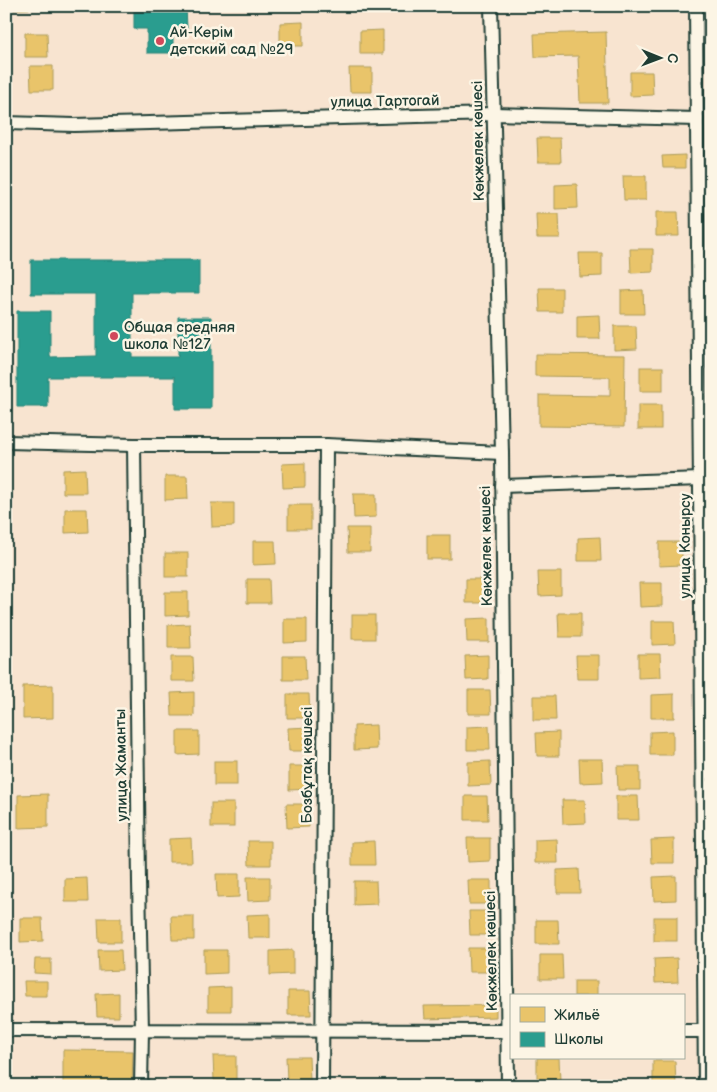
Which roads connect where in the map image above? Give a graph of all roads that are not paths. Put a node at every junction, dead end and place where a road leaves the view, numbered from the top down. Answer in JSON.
{"nodes":[{"id":1,"x":491,"y":6,"type":"edge"},
{"id":2,"x":696,"y":6,"type":"edge"},
{"id":3,"x":494,"y":114,"type":"junction"},
{"id":4,"x":697,"y":119,"type":"junction"},
{"id":5,"x":6,"y":123,"type":"edge"},
{"id":6,"x":6,"y":442,"type":"edge"},
{"id":7,"x":134,"y":444,"type":"junction"},
{"id":8,"x":326,"y":445,"type":"junction"},
{"id":9,"x":502,"y":453,"type":"junction"},
{"id":10,"x":706,"y":476,"type":"edge"},
{"id":11,"x":502,"y":486,"type":"junction"},
{"id":12,"x":6,"y":1030,"type":"edge"},
{"id":13,"x":142,"y":1030,"type":"junction"},
{"id":14,"x":322,"y":1030,"type":"junction"},
{"id":15,"x":509,"y":1031,"type":"edge"},
{"id":16,"x":684,"y":1031,"type":"edge"},
{"id":17,"x":708,"y":1031,"type":"edge"},
{"id":18,"x":142,"y":1086,"type":"edge"},
{"id":19,"x":322,"y":1086,"type":"edge"},
{"id":20,"x":508,"y":1086,"type":"edge"},
{"id":21,"x":705,"y":1086,"type":"edge"}],
"edges":[{"from":1,"to":3,"type":"street","name":"Көкжелек көшесі"},
{"from":2,"to":4,"type":"street","name":"улица Конырсу"},
{"from":3,"to":4,"type":"street","name":"улица Тартогай"},
{"from":3,"to":5,"type":"street","name":"улица Тартогай"},
{"from":3,"to":9,"type":"street","name":"Көкжелек көшесі"},
{"from":4,"to":10,"type":"street","name":"улица Конырсу"},
{"from":6,"to":7,"type":"street"},
{"from":7,"to":8,"type":"street"},
{"from":7,"to":13,"type":"street","name":"улица Жаманты"},
{"from":8,"to":9,"type":"street"},
{"from":8,"to":14,"type":"street","name":"Бозбұтақ көшесі"},
{"from":9,"to":11,"type":"street","name":"Көкжелек көшесі"},
{"from":10,"to":11,"type":"street"},
{"from":10,"to":17,"type":"street","name":"улица Конырсу"},
{"from":11,"to":15,"type":"street","name":"Көкжелек көшесі"},
{"from":12,"to":13,"type":"street"},
{"from":13,"to":14,"type":"street"},
{"from":13,"to":18,"type":"street","name":"улица Жаманты"},
{"from":14,"to":15,"type":"street"},
{"from":14,"to":19,"type":"street","name":"Бозбұтақ көшесі"},
{"from":15,"to":20,"type":"street","name":"Көкжелек көшесі"},
{"from":16,"to":17,"type":"street"},
{"from":17,"to":21,"type":"street","name":"улица Конырсу"}]}
